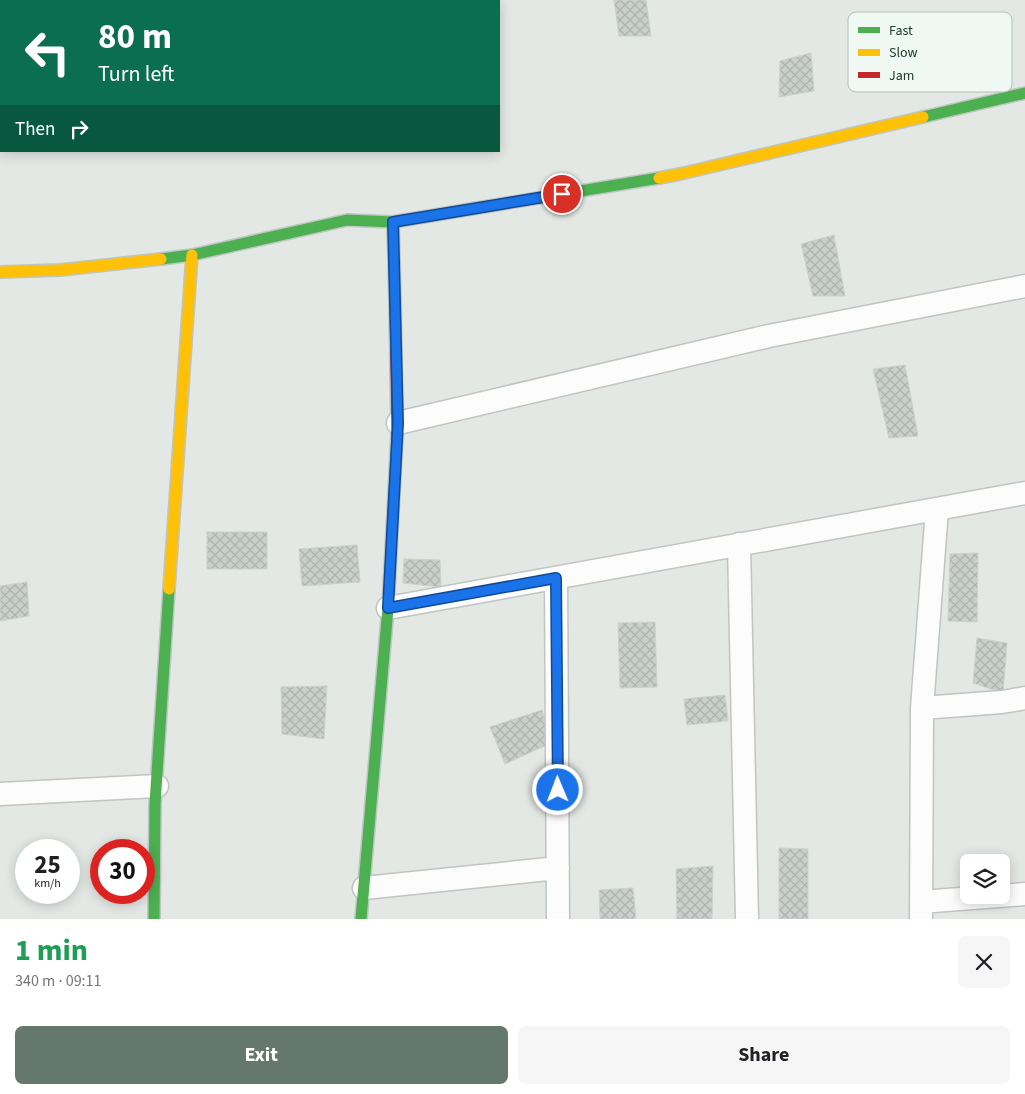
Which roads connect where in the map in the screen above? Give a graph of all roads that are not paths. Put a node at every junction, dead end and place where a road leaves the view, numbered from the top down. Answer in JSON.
{"nodes":[{"id":1,"x":1025,"y":93,"type":"edge"},
{"id":2,"x":393,"y":222,"type":"junction"},
{"id":3,"x":192,"y":255,"type":"junction"},
{"id":4,"x":0,"y":272,"type":"edge"},
{"id":5,"x":1025,"y":286,"type":"edge"},
{"id":6,"x":398,"y":423,"type":"junction"},
{"id":7,"x":1025,"y":493,"type":"edge"},
{"id":8,"x":937,"y":509,"type":"junction"},
{"id":9,"x":739,"y":544,"type":"junction"},
{"id":10,"x":556,"y":578,"type":"junction"},
{"id":11,"x":388,"y":608,"type":"junction"},
{"id":12,"x":1025,"y":698,"type":"edge"},
{"id":13,"x":922,"y":708,"type":"junction"},
{"id":14,"x":157,"y":786,"type":"junction"},
{"id":15,"x":0,"y":794,"type":"edge"},
{"id":16,"x":558,"y":868,"type":"junction"},
{"id":17,"x":364,"y":888,"type":"junction"},
{"id":18,"x":1025,"y":894,"type":"edge"},
{"id":19,"x":921,"y":911,"type":"edge"},
{"id":20,"x":154,"y":919,"type":"edge"},
{"id":21,"x":361,"y":919,"type":"edge"},
{"id":22,"x":558,"y":919,"type":"edge"},
{"id":23,"x":747,"y":919,"type":"edge"}],
"edges":[{"from":1,"to":2,"type":"street"},
{"from":2,"to":3,"type":"street"},
{"from":2,"to":6,"type":"street"},
{"from":3,"to":4,"type":"street"},
{"from":3,"to":14,"type":"street"},
{"from":5,"to":6,"type":"street"},
{"from":6,"to":11,"type":"street"},
{"from":7,"to":8,"type":"street"},
{"from":8,"to":9,"type":"street"},
{"from":8,"to":13,"type":"street"},
{"from":9,"to":10,"type":"street"},
{"from":9,"to":23,"type":"street"},
{"from":10,"to":11,"type":"street"},
{"from":10,"to":16,"type":"street"},
{"from":11,"to":17,"type":"street"},
{"from":12,"to":13,"type":"street"},
{"from":13,"to":19,"type":"street"},
{"from":14,"to":15,"type":"street"},
{"from":14,"to":20,"type":"street"},
{"from":16,"to":17,"type":"street"},
{"from":16,"to":22,"type":"street"},
{"from":17,"to":21,"type":"street"},
{"from":18,"to":19,"type":"street"}]}
